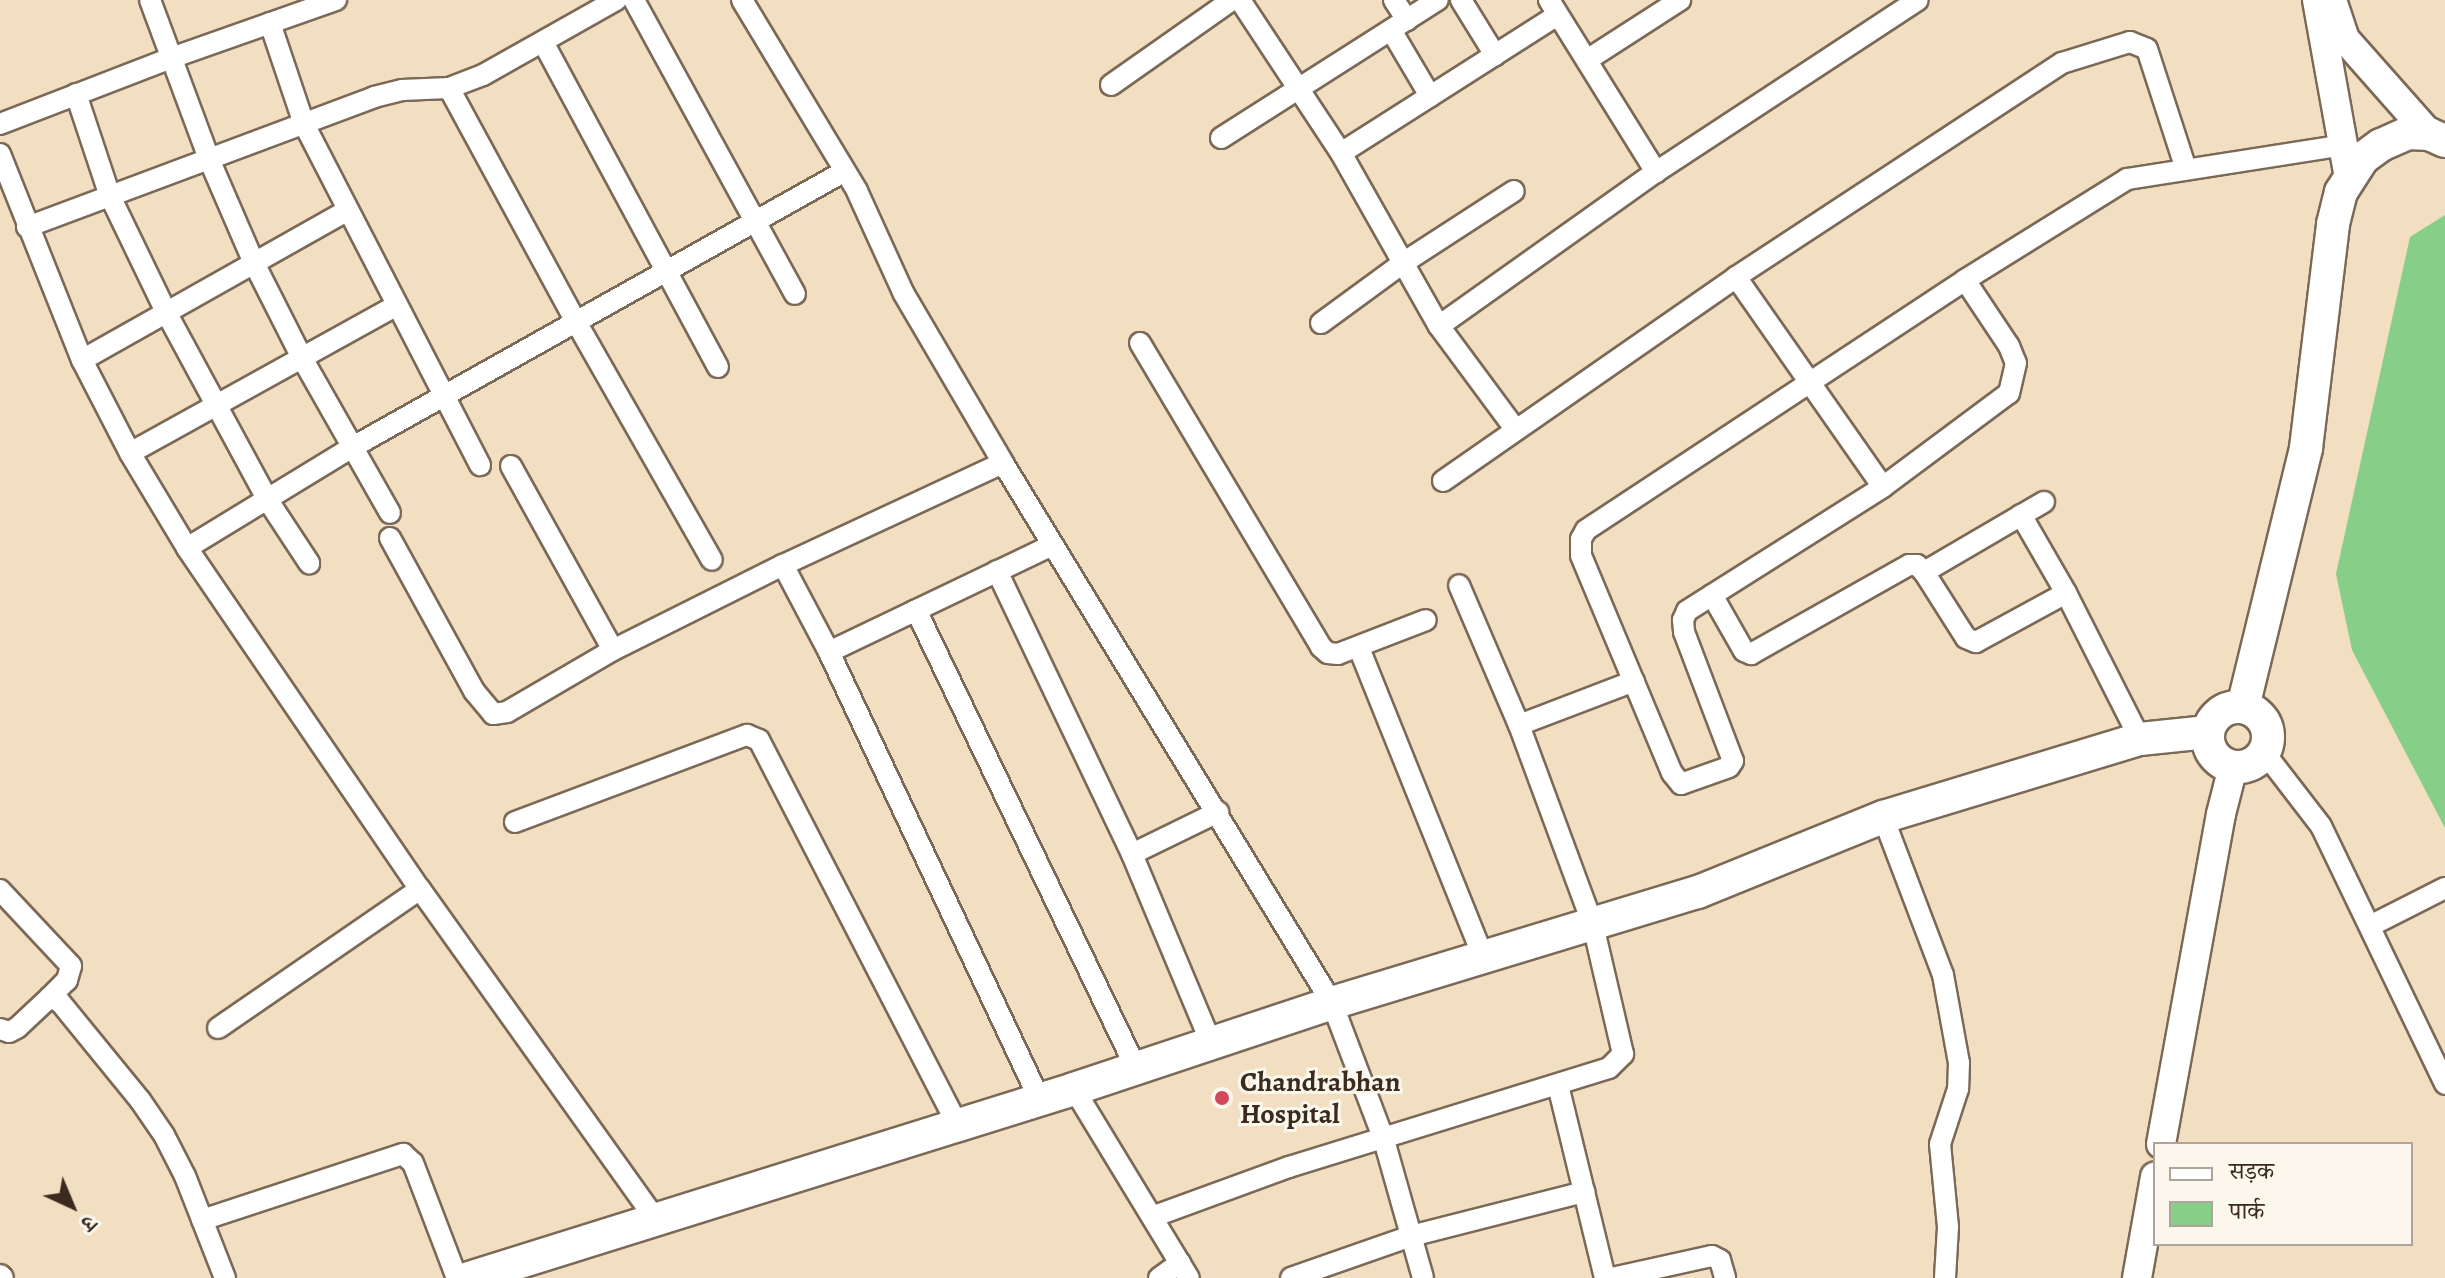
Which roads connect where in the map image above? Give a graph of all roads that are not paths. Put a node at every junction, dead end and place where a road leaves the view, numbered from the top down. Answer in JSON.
{"nodes":[{"id":1,"x":150,"y":0,"type":"edge"},
{"id":2,"x":336,"y":0,"type":"edge"},
{"id":3,"x":616,"y":0,"type":"edge"},
{"id":4,"x":634,"y":0,"type":"edge"},
{"id":5,"x":742,"y":0,"type":"edge"},
{"id":6,"x":1232,"y":0,"type":"edge"},
{"id":7,"x":1240,"y":0,"type":"edge"},
{"id":8,"x":1394,"y":0,"type":"edge"},
{"id":9,"x":1438,"y":0,"type":"edge"},
{"id":10,"x":1461,"y":0,"type":"edge"},
{"id":11,"x":1680,"y":0,"type":"edge"},
{"id":12,"x":1918,"y":0,"type":"edge"},
{"id":13,"x":2317,"y":0,"type":"edge"},
{"id":14,"x":2332,"y":0,"type":"edge"},
{"id":15,"x":1554,"y":7,"type":"edge"},
{"id":16,"x":270,"y":23,"type":"junction"},
{"id":17,"x":1399,"y":25,"type":"junction"},
{"id":18,"x":543,"y":42,"type":"junction"},
{"id":19,"x":1495,"y":55,"type":"junction"},
{"id":20,"x":171,"y":58,"type":"junction"},
{"id":21,"x":1587,"y":60,"type":"junction"},
{"id":22,"x":1111,"y":85,"type":"dead end"},
{"id":23,"x":449,"y":88,"type":"junction"},
{"id":24,"x":1299,"y":90,"type":"junction"},
{"id":25,"x":76,"y":94,"type":"junction"},
{"id":26,"x":1430,"y":96,"type":"junction"},
{"id":27,"x":0,"y":124,"type":"edge"},
{"id":28,"x":304,"y":124,"type":"junction"},
{"id":29,"x":1221,"y":138,"type":"dead end"},
{"id":30,"x":2437,"y":138,"type":"edge"},
{"id":31,"x":1341,"y":153,"type":"junction"},
{"id":32,"x":0,"y":154,"type":"edge"},
{"id":33,"x":209,"y":159,"type":"junction"},
{"id":34,"x":2346,"y":161,"type":"junction"},
{"id":35,"x":2186,"y":169,"type":"junction"},
{"id":36,"x":845,"y":171,"type":"junction"},
{"id":37,"x":1656,"y":172,"type":"junction"},
{"id":38,"x":1514,"y":191,"type":"dead end"},
{"id":39,"x":110,"y":196,"type":"junction"},
{"id":40,"x":348,"y":210,"type":"junction"},
{"id":41,"x":755,"y":219,"type":"junction"},
{"id":42,"x":27,"y":227,"type":"junction"},
{"id":43,"x":254,"y":263,"type":"junction"},
{"id":44,"x":1403,"y":263,"type":"junction"},
{"id":45,"x":665,"y":269,"type":"junction"},
{"id":46,"x":1736,"y":277,"type":"junction"},
{"id":47,"x":1965,"y":280,"type":"junction"},
{"id":48,"x":795,"y":294,"type":"dead end"},
{"id":49,"x":397,"y":305,"type":"junction"},
{"id":50,"x":166,"y":312,"type":"junction"},
{"id":51,"x":575,"y":320,"type":"junction"},
{"id":52,"x":1321,"y":323,"type":"dead end"},
{"id":53,"x":1439,"y":326,"type":"junction"},
{"id":54,"x":1140,"y":343,"type":"dead end"},
{"id":55,"x":302,"y":358,"type":"junction"},
{"id":56,"x":82,"y":360,"type":"junction"},
{"id":57,"x":718,"y":367,"type":"dead end"},
{"id":58,"x":1810,"y":383,"type":"junction"},
{"id":59,"x":444,"y":396,"type":"junction"},
{"id":60,"x":216,"y":406,"type":"junction"},
{"id":61,"x":1516,"y":430,"type":"junction"},
{"id":62,"x":351,"y":448,"type":"junction"},
{"id":63,"x":130,"y":453,"type":"junction"},
{"id":64,"x":1003,"y":463,"type":"junction"},
{"id":65,"x":480,"y":465,"type":"dead end"},
{"id":66,"x":511,"y":466,"type":"dead end"},
{"id":67,"x":1443,"y":481,"type":"dead end"},
{"id":68,"x":1883,"y":487,"type":"junction"},
{"id":69,"x":267,"y":499,"type":"junction"},
{"id":70,"x":2044,"y":502,"type":"dead end"},
{"id":71,"x":390,"y":513,"type":"dead end"},
{"id":72,"x":2021,"y":515,"type":"junction"},
{"id":73,"x":390,"y":538,"type":"dead end"},
{"id":74,"x":1052,"y":545,"type":"junction"},
{"id":75,"x":187,"y":548,"type":"junction"},
{"id":76,"x":712,"y":560,"type":"dead end"},
{"id":77,"x":309,"y":563,"type":"dead end"},
{"id":78,"x":783,"y":565,"type":"junction"},
{"id":79,"x":997,"y":571,"type":"junction"},
{"id":80,"x":1924,"y":572,"type":"junction"},
{"id":81,"x":1459,"y":585,"type":"dead end"},
{"id":82,"x":2066,"y":593,"type":"junction"},
{"id":83,"x":1712,"y":595,"type":"junction"},
{"id":84,"x":916,"y":610,"type":"junction"},
{"id":85,"x":1426,"y":620,"type":"dead end"},
{"id":86,"x":1359,"y":648,"type":"junction"},
{"id":87,"x":613,"y":650,"type":"junction"},
{"id":88,"x":829,"y":652,"type":"junction"},
{"id":89,"x":1634,"y":681,"type":"junction"},
{"id":90,"x":2243,"y":707,"type":"junction"},
{"id":91,"x":1519,"y":725,"type":"junction"},
{"id":92,"x":2208,"y":732,"type":"junction"},
{"id":93,"x":2140,"y":739,"type":"junction"},
{"id":94,"x":2264,"y":752,"type":"junction"},
{"id":95,"x":2233,"y":767,"type":"junction"},
{"id":96,"x":1218,"y":812,"type":"junction"},
{"id":97,"x":1883,"y":817,"type":"junction"},
{"id":98,"x":515,"y":822,"type":"dead end"},
{"id":99,"x":1132,"y":854,"type":"junction"},
{"id":100,"x":2445,"y":888,"type":"edge"},
{"id":101,"x":420,"y":889,"type":"junction"},
{"id":102,"x":0,"y":890,"type":"edge"},
{"id":103,"x":1593,"y":925,"type":"junction"},
{"id":104,"x":2370,"y":926,"type":"junction"},
{"id":105,"x":1484,"y":959,"type":"junction"},
{"id":106,"x":50,"y":997,"type":"junction"},
{"id":107,"x":1332,"y":1003,"type":"junction"},
{"id":108,"x":218,"y":1028,"type":"dead end"},
{"id":109,"x":0,"y":1029,"type":"edge"},
{"id":110,"x":1211,"y":1043,"type":"junction"},
{"id":111,"x":1136,"y":1068,"type":"junction"},
{"id":112,"x":2445,"y":1084,"type":"edge"},
{"id":113,"x":1558,"y":1085,"type":"junction"},
{"id":114,"x":1074,"y":1089,"type":"junction"},
{"id":115,"x":1040,"y":1100,"type":"junction"},
{"id":116,"x":958,"y":1126,"type":"junction"},
{"id":117,"x":1384,"y":1140,"type":"junction"},
{"id":118,"x":2161,"y":1142,"type":"edge"},
{"id":119,"x":2153,"y":1188,"type":"edge"},
{"id":120,"x":1584,"y":1192,"type":"junction"},
{"id":121,"x":1152,"y":1217,"type":"junction"},
{"id":122,"x":202,"y":1220,"type":"junction"},
{"id":123,"x":657,"y":1221,"type":"junction"},
{"id":124,"x":1411,"y":1236,"type":"junction"},
{"id":125,"x":1185,"y":1270,"type":"edge"},
{"id":126,"x":225,"y":1278,"type":"edge"},
{"id":127,"x":457,"y":1278,"type":"edge"},
{"id":128,"x":469,"y":1278,"type":"edge"},
{"id":129,"x":1159,"y":1278,"type":"edge"},
{"id":130,"x":1291,"y":1278,"type":"edge"},
{"id":131,"x":1423,"y":1278,"type":"edge"},
{"id":132,"x":1605,"y":1278,"type":"edge"},
{"id":133,"x":1612,"y":1278,"type":"edge"},
{"id":134,"x":1725,"y":1278,"type":"edge"},
{"id":135,"x":1945,"y":1278,"type":"edge"},
{"id":136,"x":2137,"y":1278,"type":"edge"}],
"edges":[{"from":1,"to":20,"type":"street"},
{"from":2,"to":16,"type":"street"},
{"from":3,"to":18,"type":"street"},
{"from":4,"to":41,"type":"street"},
{"from":5,"to":36,"type":"street"},
{"from":6,"to":22,"type":"street"},
{"from":7,"to":24,"type":"street"},
{"from":8,"to":17,"type":"street"},
{"from":9,"to":17,"type":"street"},
{"from":10,"to":19,"type":"street"},
{"from":11,"to":21,"type":"street"},
{"from":12,"to":37,"type":"street"},
{"from":13,"to":34,"type":"main road"},
{"from":14,"to":30,"type":"main road"},
{"from":15,"to":19,"type":"street"},
{"from":15,"to":21,"type":"street"},
{"from":16,"to":20,"type":"street"},
{"from":16,"to":28,"type":"street"},
{"from":17,"to":24,"type":"street"},
{"from":17,"to":26,"type":"street"},
{"from":18,"to":23,"type":"street"},
{"from":18,"to":45,"type":"street"},
{"from":19,"to":26,"type":"street"},
{"from":20,"to":25,"type":"street"},
{"from":20,"to":33,"type":"street"},
{"from":21,"to":37,"type":"street"},
{"from":23,"to":28,"type":"street"},
{"from":23,"to":51,"type":"street"},
{"from":24,"to":29,"type":"street"},
{"from":24,"to":31,"type":"street"},
{"from":25,"to":27,"type":"street"},
{"from":25,"to":39,"type":"street"},
{"from":26,"to":31,"type":"street"},
{"from":28,"to":33,"type":"street"},
{"from":28,"to":40,"type":"street"},
{"from":30,"to":34,"type":"main road"},
{"from":31,"to":44,"type":"street"},
{"from":32,"to":42,"type":"street"},
{"from":33,"to":39,"type":"street"},
{"from":33,"to":43,"type":"street"},
{"from":34,"to":35,"type":"street"},
{"from":34,"to":90,"type":"main road"},
{"from":35,"to":46,"type":"street"},
{"from":35,"to":47,"type":"street"},
{"from":36,"to":41,"type":"street"},
{"from":36,"to":64,"type":"street"},
{"from":37,"to":53,"type":"street"},
{"from":38,"to":44,"type":"street"},
{"from":39,"to":42,"type":"street"},
{"from":39,"to":50,"type":"street"},
{"from":40,"to":43,"type":"street"},
{"from":40,"to":49,"type":"street"},
{"from":41,"to":45,"type":"street"},
{"from":41,"to":48,"type":"street"},
{"from":42,"to":56,"type":"street"},
{"from":43,"to":50,"type":"street"},
{"from":43,"to":55,"type":"street"},
{"from":44,"to":52,"type":"street"},
{"from":44,"to":53,"type":"street"},
{"from":45,"to":51,"type":"street"},
{"from":45,"to":57,"type":"street"},
{"from":46,"to":58,"type":"street"},
{"from":46,"to":61,"type":"street"},
{"from":47,"to":58,"type":"street"},
{"from":47,"to":68,"type":"street"},
{"from":49,"to":55,"type":"street"},
{"from":49,"to":59,"type":"street"},
{"from":50,"to":56,"type":"street"},
{"from":50,"to":60,"type":"street"},
{"from":51,"to":59,"type":"street"},
{"from":51,"to":76,"type":"street"},
{"from":53,"to":61,"type":"street"},
{"from":54,"to":86,"type":"street"},
{"from":55,"to":60,"type":"street"},
{"from":55,"to":62,"type":"street"},
{"from":56,"to":63,"type":"street"},
{"from":58,"to":68,"type":"street"},
{"from":58,"to":89,"type":"street"},
{"from":59,"to":62,"type":"street"},
{"from":59,"to":65,"type":"street"},
{"from":60,"to":63,"type":"street"},
{"from":60,"to":69,"type":"street"},
{"from":61,"to":67,"type":"street"},
{"from":62,"to":69,"type":"street"},
{"from":62,"to":71,"type":"street"},
{"from":63,"to":75,"type":"street"},
{"from":64,"to":74,"type":"street"},
{"from":64,"to":78,"type":"street"},
{"from":66,"to":87,"type":"street"},
{"from":68,"to":83,"type":"street"},
{"from":69,"to":75,"type":"street"},
{"from":69,"to":77,"type":"street"},
{"from":70,"to":72,"type":"street"},
{"from":72,"to":80,"type":"street"},
{"from":72,"to":82,"type":"street"},
{"from":73,"to":87,"type":"street"},
{"from":74,"to":79,"type":"street"},
{"from":74,"to":96,"type":"street"},
{"from":75,"to":101,"type":"street"},
{"from":78,"to":87,"type":"street"},
{"from":78,"to":88,"type":"street"},
{"from":79,"to":84,"type":"street"},
{"from":79,"to":99,"type":"street"},
{"from":80,"to":82,"type":"street"},
{"from":80,"to":83,"type":"street"},
{"from":81,"to":91,"type":"street"},
{"from":82,"to":93,"type":"street"},
{"from":83,"to":89,"type":"street"},
{"from":84,"to":88,"type":"street"},
{"from":84,"to":111,"type":"street"},
{"from":85,"to":86,"type":"street"},
{"from":86,"to":105,"type":"street"},
{"from":88,"to":115,"type":"street"},
{"from":89,"to":91,"type":"street"},
{"from":90,"to":92,"type":"main road"},
{"from":90,"to":94,"type":"main road"},
{"from":91,"to":103,"type":"street"},
{"from":92,"to":93,"type":"main road"},
{"from":92,"to":95,"type":"main road"},
{"from":93,"to":97,"type":"main road"},
{"from":94,"to":95,"type":"main road"},
{"from":94,"to":104,"type":"street"},
{"from":95,"to":118,"type":"main road"},
{"from":96,"to":99,"type":"street"},
{"from":96,"to":107,"type":"street"},
{"from":97,"to":103,"type":"main road"},
{"from":97,"to":135,"type":"street"},
{"from":98,"to":116,"type":"street"},
{"from":99,"to":110,"type":"street"},
{"from":100,"to":104,"type":"street"},
{"from":101,"to":108,"type":"street"},
{"from":101,"to":123,"type":"street"},
{"from":102,"to":106,"type":"street"},
{"from":103,"to":105,"type":"main road"},
{"from":103,"to":113,"type":"street"},
{"from":104,"to":112,"type":"street"},
{"from":105,"to":107,"type":"main road"},
{"from":106,"to":109,"type":"street"},
{"from":106,"to":122,"type":"street"},
{"from":107,"to":110,"type":"main road"},
{"from":107,"to":117,"type":"street"},
{"from":110,"to":111,"type":"main road"},
{"from":111,"to":114,"type":"main road"},
{"from":113,"to":117,"type":"street"},
{"from":113,"to":120,"type":"street"},
{"from":114,"to":115,"type":"main road"},
{"from":114,"to":121,"type":"street"},
{"from":115,"to":116,"type":"main road"},
{"from":116,"to":123,"type":"main road"},
{"from":117,"to":121,"type":"street"},
{"from":117,"to":124,"type":"street"},
{"from":119,"to":136,"type":"main road"},
{"from":120,"to":124,"type":"street"},
{"from":120,"to":132,"type":"street"},
{"from":121,"to":125,"type":"street"},
{"from":122,"to":126,"type":"street"},
{"from":122,"to":127,"type":"street"},
{"from":123,"to":128,"type":"main road"},
{"from":124,"to":130,"type":"street"},
{"from":124,"to":131,"type":"street"},
{"from":125,"to":129,"type":"street"},
{"from":133,"to":134,"type":"street"}]}
